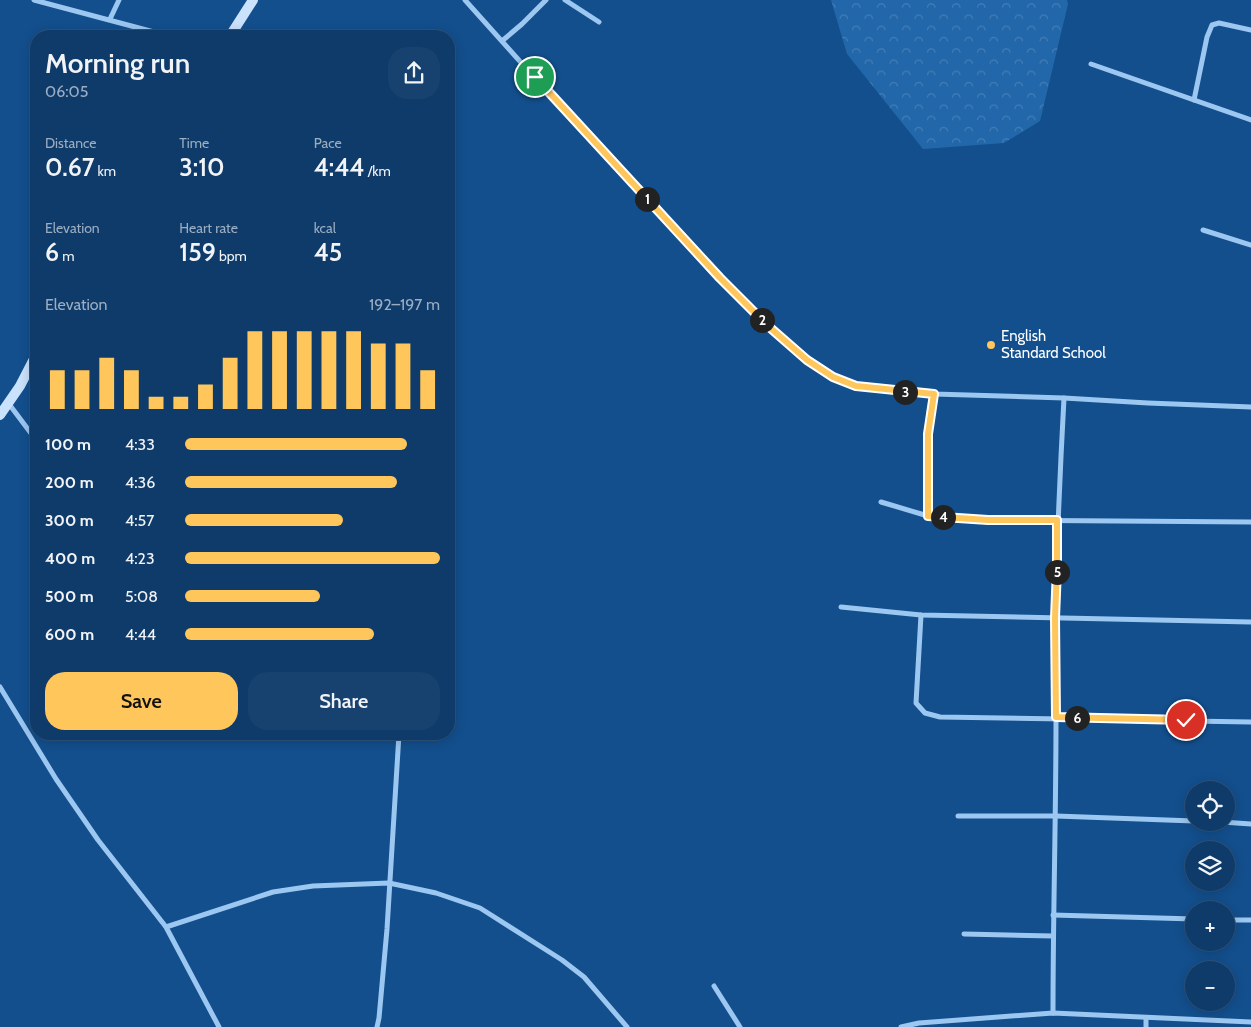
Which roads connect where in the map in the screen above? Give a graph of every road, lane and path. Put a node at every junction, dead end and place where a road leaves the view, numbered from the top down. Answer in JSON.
{"nodes":[{"id":1,"x":34,"y":0,"type":"edge"},
{"id":2,"x":119,"y":0,"type":"edge"},
{"id":3,"x":253,"y":0,"type":"edge"},
{"id":4,"x":466,"y":0,"type":"edge"},
{"id":5,"x":546,"y":0,"type":"edge"},
{"id":6,"x":565,"y":0,"type":"edge"},
{"id":7,"x":110,"y":19,"type":"junction"},
{"id":8,"x":599,"y":22,"type":"dead end"},
{"id":9,"x":148,"y":30,"type":"edge"},
{"id":10,"x":234,"y":30,"type":"edge"},
{"id":11,"x":1251,"y":30,"type":"edge"},
{"id":12,"x":502,"y":41,"type":"junction"},
{"id":13,"x":1091,"y":64,"type":"dead end"},
{"id":14,"x":1194,"y":100,"type":"junction"},
{"id":15,"x":1251,"y":120,"type":"edge"},
{"id":16,"x":1203,"y":230,"type":"dead end"},
{"id":17,"x":1251,"y":245,"type":"edge"},
{"id":18,"x":30,"y":366,"type":"edge"},
{"id":19,"x":27,"y":372,"type":"junction"},
{"id":20,"x":30,"y":374,"type":"edge"},
{"id":21,"x":934,"y":394,"type":"junction"},
{"id":22,"x":1064,"y":398,"type":"junction"},
{"id":23,"x":9,"y":404,"type":"junction"},
{"id":24,"x":1251,"y":407,"type":"edge"},
{"id":25,"x":0,"y":414,"type":"edge"},
{"id":26,"x":30,"y":432,"type":"edge"},
{"id":27,"x":881,"y":502,"type":"dead end"},
{"id":28,"x":928,"y":516,"type":"junction"},
{"id":29,"x":1057,"y":520,"type":"junction"},
{"id":30,"x":1251,"y":522,"type":"edge"},
{"id":31,"x":841,"y":608,"type":"dead end"},
{"id":32,"x":921,"y":615,"type":"junction"},
{"id":33,"x":1055,"y":618,"type":"junction"},
{"id":34,"x":1251,"y":622,"type":"edge"},
{"id":35,"x":0,"y":687,"type":"edge"},
{"id":36,"x":1056,"y":717,"type":"junction"},
{"id":37,"x":1251,"y":722,"type":"edge"},
{"id":38,"x":30,"y":736,"type":"edge"},
{"id":39,"x":32,"y":740,"type":"edge"},
{"id":40,"x":399,"y":740,"type":"edge"},
{"id":41,"x":958,"y":816,"type":"dead end"},
{"id":42,"x":1056,"y":816,"type":"junction"},
{"id":43,"x":1185,"y":821,"type":"edge"},
{"id":44,"x":1235,"y":823,"type":"edge"},
{"id":45,"x":1251,"y":824,"type":"edge"},
{"id":46,"x":390,"y":883,"type":"junction"},
{"id":47,"x":1053,"y":915,"type":"junction"},
{"id":48,"x":1185,"y":919,"type":"edge"},
{"id":49,"x":1235,"y":920,"type":"edge"},
{"id":50,"x":1251,"y":920,"type":"edge"},
{"id":51,"x":166,"y":927,"type":"junction"},
{"id":52,"x":964,"y":934,"type":"dead end"},
{"id":53,"x":1053,"y":936,"type":"junction"},
{"id":54,"x":714,"y":986,"type":"dead end"},
{"id":55,"x":1053,"y":1014,"type":"junction"},
{"id":56,"x":1146,"y":1019,"type":"junction"},
{"id":57,"x":1249,"y":1024,"type":"edge"},
{"id":58,"x":919,"y":1025,"type":"edge"},
{"id":59,"x":219,"y":1027,"type":"edge"},
{"id":60,"x":377,"y":1027,"type":"edge"},
{"id":61,"x":627,"y":1027,"type":"edge"},
{"id":62,"x":740,"y":1027,"type":"edge"},
{"id":63,"x":901,"y":1027,"type":"edge"},
{"id":64,"x":1146,"y":1027,"type":"edge"}],
"edges":[{"from":1,"to":7,"type":"street"},
{"from":2,"to":7,"type":"street"},
{"from":3,"to":10,"type":"street"},
{"from":4,"to":12,"type":"street"},
{"from":5,"to":12,"type":"street"},
{"from":6,"to":8,"type":"street"},
{"from":7,"to":9,"type":"street"},
{"from":11,"to":14,"type":"street"},
{"from":12,"to":21,"type":"street"},
{"from":13,"to":14,"type":"street"},
{"from":14,"to":15,"type":"street"},
{"from":16,"to":17,"type":"street"},
{"from":18,"to":19,"type":"street"},
{"from":19,"to":20,"type":"street"},
{"from":19,"to":23,"type":"street"},
{"from":21,"to":22,"type":"street"},
{"from":21,"to":28,"type":"street"},
{"from":22,"to":24,"type":"street"},
{"from":22,"to":29,"type":"street"},
{"from":23,"to":25,"type":"street"},
{"from":23,"to":26,"type":"street"},
{"from":27,"to":28,"type":"street"},
{"from":28,"to":29,"type":"street"},
{"from":29,"to":30,"type":"street"},
{"from":29,"to":33,"type":"street"},
{"from":31,"to":32,"type":"street"},
{"from":32,"to":33,"type":"street"},
{"from":32,"to":36,"type":"street"},
{"from":33,"to":34,"type":"street"},
{"from":33,"to":36,"type":"street"},
{"from":35,"to":38,"type":"street"},
{"from":36,"to":37,"type":"street"},
{"from":36,"to":42,"type":"street"},
{"from":39,"to":51,"type":"street"},
{"from":40,"to":46,"type":"street"},
{"from":41,"to":42,"type":"street"},
{"from":42,"to":43,"type":"street"},
{"from":42,"to":47,"type":"street"},
{"from":44,"to":45,"type":"street"},
{"from":46,"to":51,"type":"street"},
{"from":46,"to":60,"type":"street"},
{"from":46,"to":61,"type":"street"},
{"from":47,"to":48,"type":"street"},
{"from":47,"to":53,"type":"street"},
{"from":49,"to":50,"type":"street"},
{"from":51,"to":59,"type":"street"},
{"from":52,"to":53,"type":"street"},
{"from":53,"to":55,"type":"street"},
{"from":54,"to":62,"type":"street"},
{"from":55,"to":56,"type":"street"},
{"from":55,"to":58,"type":"street"},
{"from":56,"to":57,"type":"street"},
{"from":56,"to":64,"type":"street"},
{"from":58,"to":63,"type":"street"}]}
